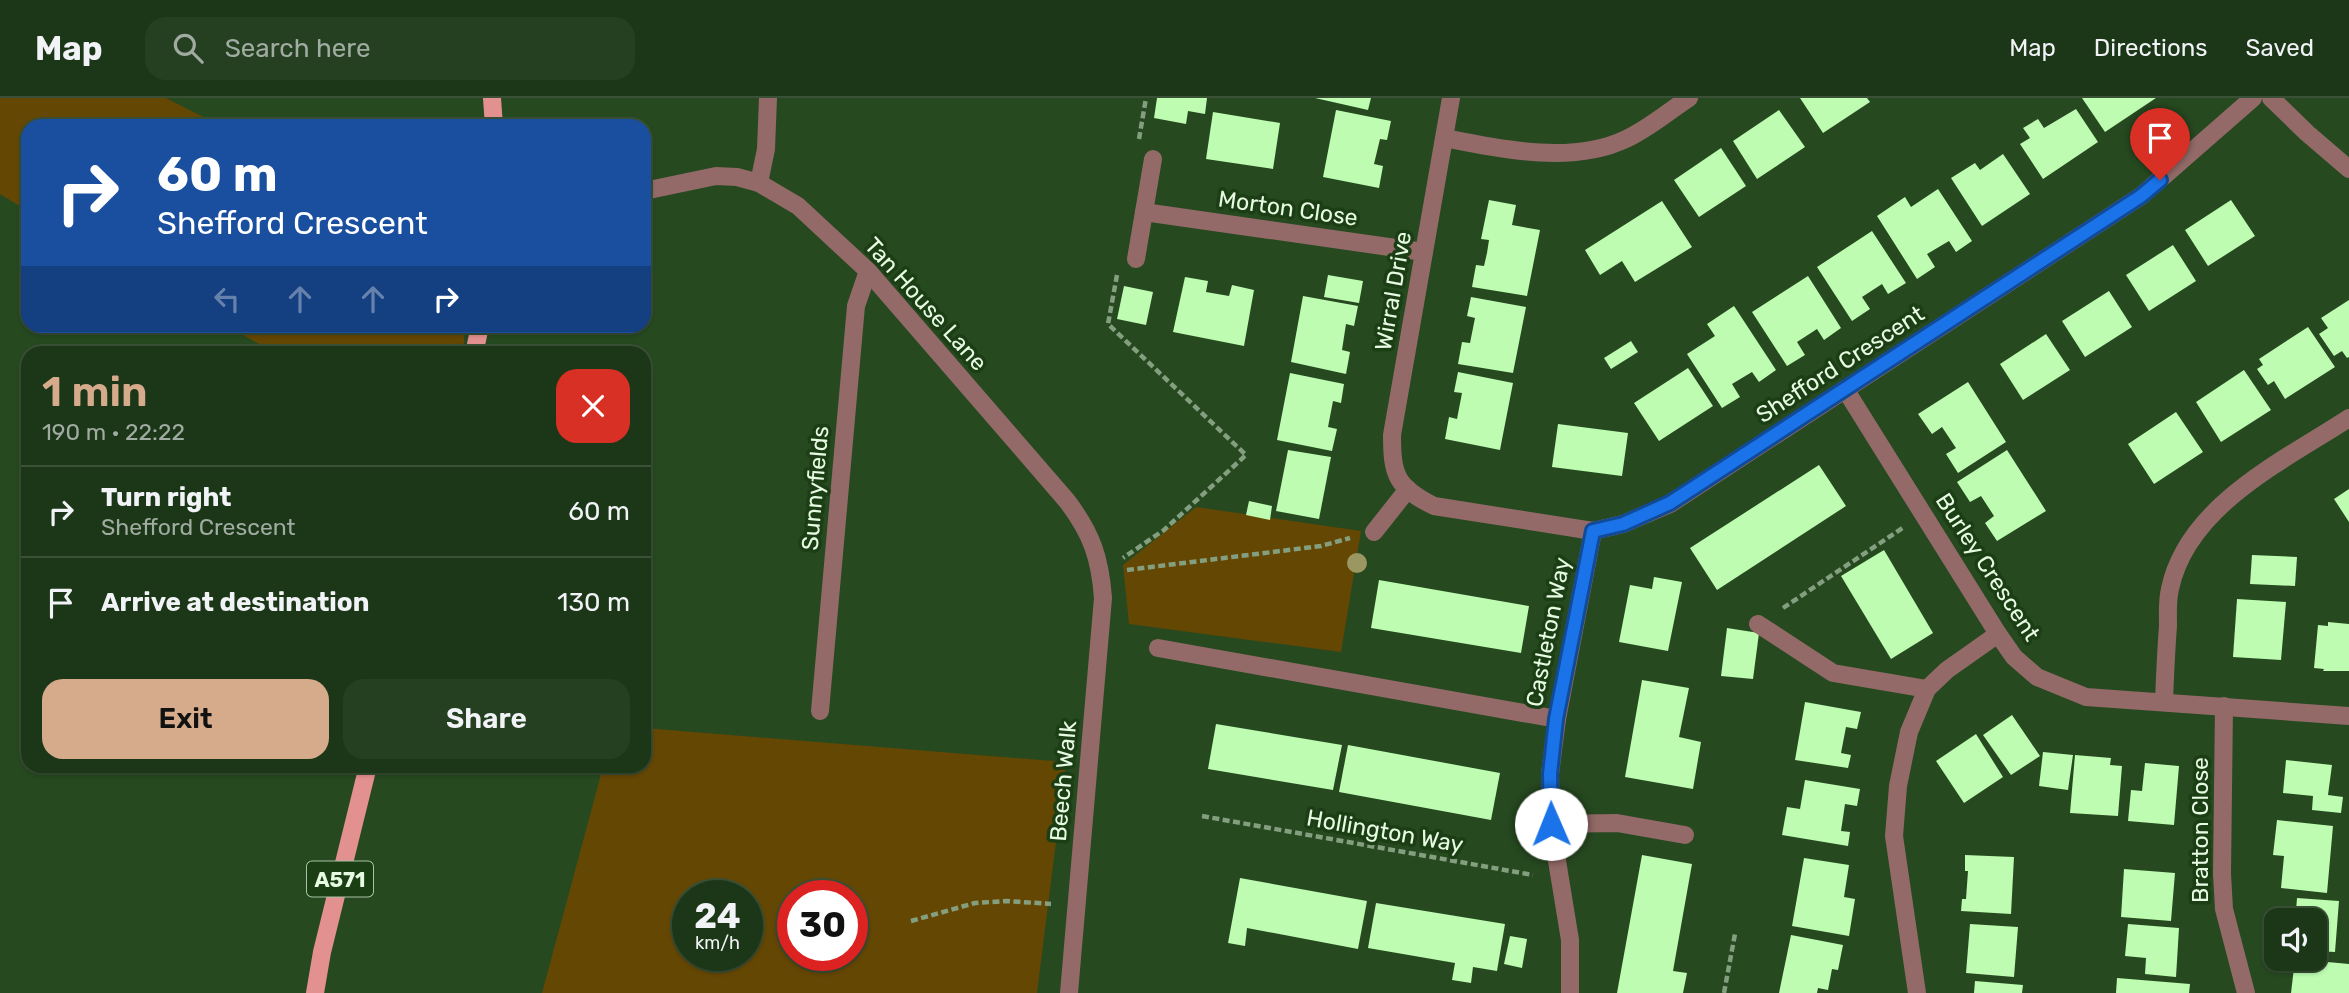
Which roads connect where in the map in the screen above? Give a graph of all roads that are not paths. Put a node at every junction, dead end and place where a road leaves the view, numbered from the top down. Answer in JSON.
{"nodes":[{"id":1,"x":492,"y":98,"type":"edge"},
{"id":2,"x":768,"y":98,"type":"edge"},
{"id":3,"x":1451,"y":98,"type":"edge"},
{"id":4,"x":1689,"y":98,"type":"edge"},
{"id":5,"x":2253,"y":98,"type":"edge"},
{"id":6,"x":2271,"y":98,"type":"edge"},
{"id":7,"x":494,"y":119,"type":"edge"},
{"id":8,"x":1444,"y":138,"type":"junction"},
{"id":9,"x":1153,"y":159,"type":"dead end"},
{"id":10,"x":2349,"y":169,"type":"edge"},
{"id":11,"x":759,"y":183,"type":"junction"},
{"id":12,"x":651,"y":190,"type":"edge"},
{"id":13,"x":1144,"y":212,"type":"junction"},
{"id":14,"x":1424,"y":252,"type":"junction"},
{"id":15,"x":1136,"y":259,"type":"dead end"},
{"id":16,"x":868,"y":271,"type":"junction"},
{"id":17,"x":1845,"y":389,"type":"junction"},
{"id":18,"x":2349,"y":418,"type":"edge"},
{"id":19,"x":1408,"y":489,"type":"junction"},
{"id":20,"x":1593,"y":531,"type":"junction"},
{"id":21,"x":1374,"y":532,"type":"road end"},
{"id":22,"x":1101,"y":573,"type":"joint"},
{"id":23,"x":1758,"y":624,"type":"road end"},
{"id":24,"x":1998,"y":634,"type":"junction"},
{"id":25,"x":1158,"y":648,"type":"dead end"},
{"id":26,"x":1927,"y":689,"type":"junction"},
{"id":27,"x":2164,"y":701,"type":"junction"},
{"id":28,"x":2224,"y":706,"type":"junction"},
{"id":29,"x":820,"y":711,"type":"dead end"},
{"id":30,"x":2349,"y":716,"type":"edge"},
{"id":31,"x":1556,"y":719,"type":"junction"},
{"id":32,"x":367,"y":773,"type":"edge"},
{"id":33,"x":1551,"y":824,"type":"junction"},
{"id":34,"x":1685,"y":835,"type":"dead end"},
{"id":35,"x":315,"y":993,"type":"edge"},
{"id":36,"x":1069,"y":993,"type":"edge"},
{"id":37,"x":1570,"y":993,"type":"edge"},
{"id":38,"x":1917,"y":993,"type":"edge"},
{"id":39,"x":2246,"y":993,"type":"edge"}],
"edges":[{"from":1,"to":7,"type":"main road"},
{"from":2,"to":11,"type":"street"},
{"from":3,"to":8,"type":"street","name":"Wirral Drive"},
{"from":4,"to":8,"type":"street"},
{"from":5,"to":17,"type":"street","name":"Shefford Crescent"},
{"from":6,"to":10,"type":"street"},
{"from":8,"to":14,"type":"street","name":"Wirral Drive"},
{"from":9,"to":13,"type":"street"},
{"from":11,"to":12,"type":"street","name":"Tan House Lane"},
{"from":11,"to":16,"type":"street","name":"Tan House Lane"},
{"from":13,"to":14,"type":"street","name":"Morton Close"},
{"from":13,"to":15,"type":"street"},
{"from":14,"to":19,"type":"street","name":"Wirral Drive"},
{"from":16,"to":22,"type":"street","name":"Tan House Lane"},
{"from":16,"to":29,"type":"street","name":"Sunnyfields"},
{"from":17,"to":20,"type":"street","name":"Shefford Crescent"},
{"from":17,"to":24,"type":"street","name":"Burley Crescent"},
{"from":18,"to":27,"type":"street"},
{"from":19,"to":20,"type":"street","name":"Shefford Crescent"},
{"from":19,"to":21,"type":"street"},
{"from":20,"to":31,"type":"street","name":"Castleton Way"},
{"from":22,"to":36,"type":"street","name":"Beech Walk"},
{"from":23,"to":26,"type":"street"},
{"from":24,"to":26,"type":"street"},
{"from":24,"to":27,"type":"street","name":"Burley Crescent"},
{"from":25,"to":31,"type":"street"},
{"from":26,"to":38,"type":"street"},
{"from":27,"to":28,"type":"street","name":"Burley Crescent"},
{"from":28,"to":30,"type":"street","name":"Burley Crescent"},
{"from":28,"to":39,"type":"street","name":"Bratton Close"},
{"from":31,"to":33,"type":"street","name":"Castleton Way"},
{"from":32,"to":35,"type":"main road","number":"A571"},
{"from":33,"to":34,"type":"street"},
{"from":33,"to":37,"type":"street","name":"Castleton Way"}]}
